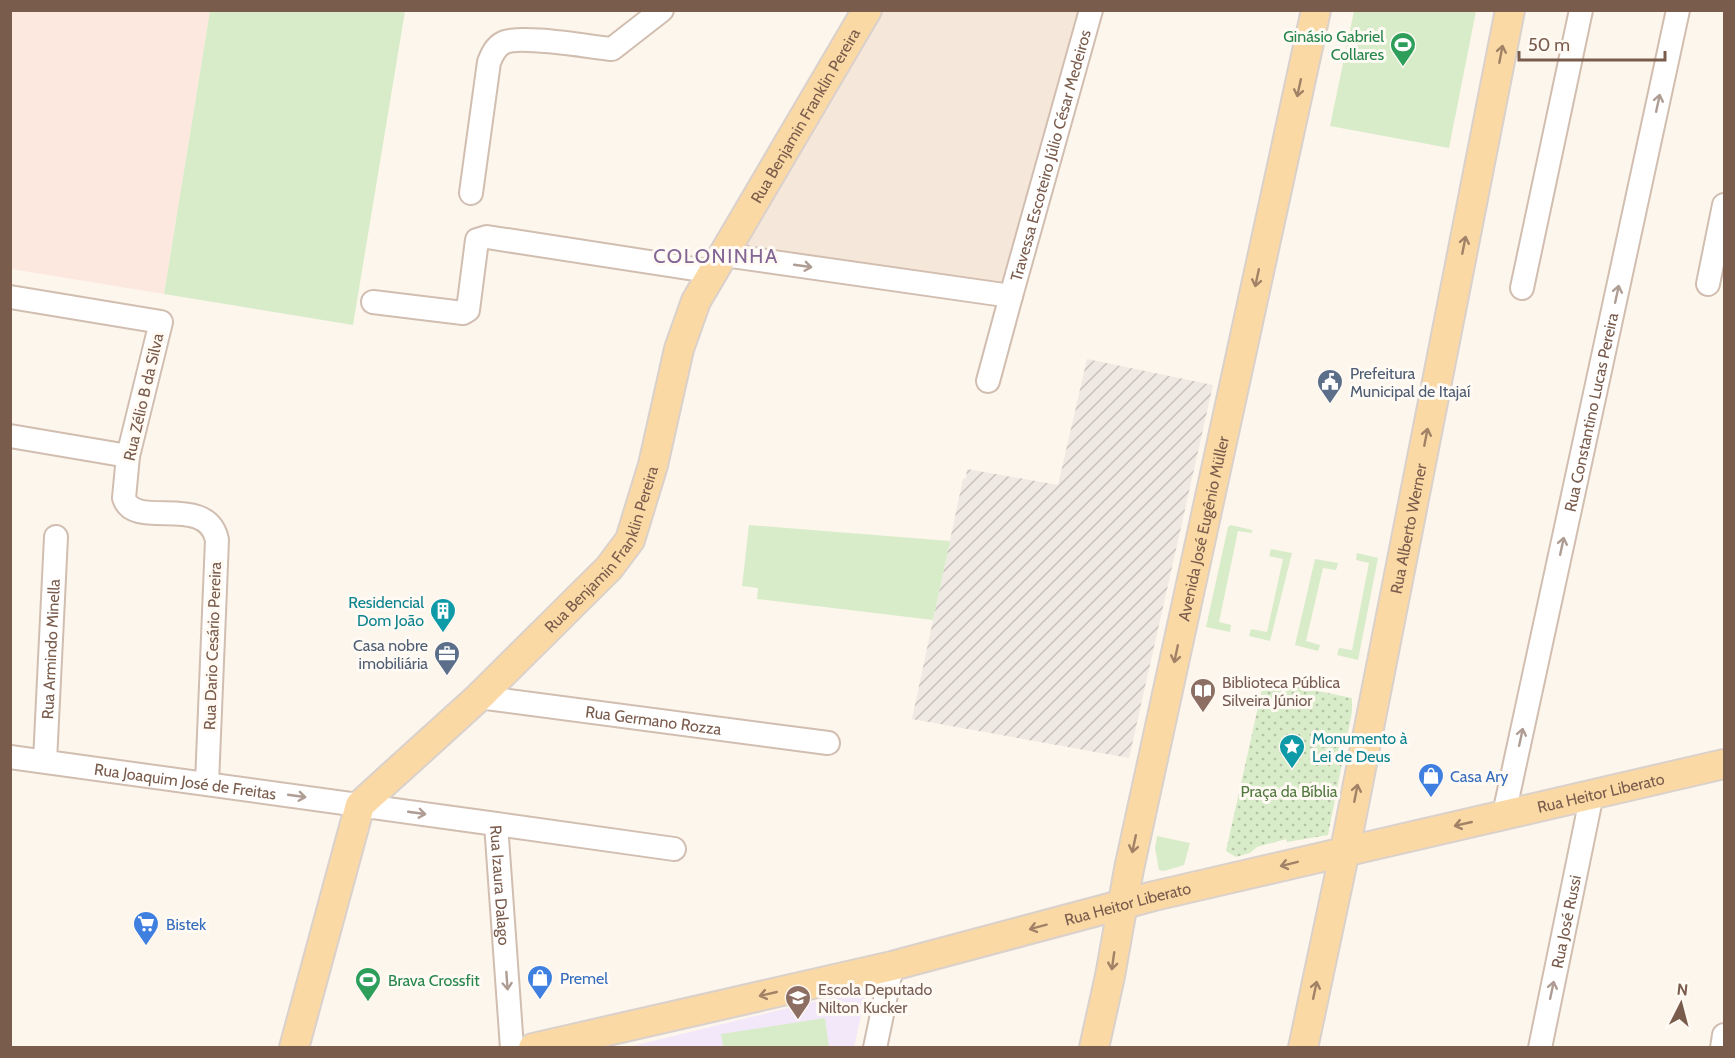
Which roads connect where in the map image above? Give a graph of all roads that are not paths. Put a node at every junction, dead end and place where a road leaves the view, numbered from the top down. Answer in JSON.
{"nodes":[{"id":1,"x":662,"y":10,"type":"edge"},
{"id":2,"x":867,"y":10,"type":"edge"},
{"id":3,"x":1092,"y":10,"type":"edge"},
{"id":4,"x":1316,"y":10,"type":"edge"},
{"id":5,"x":1510,"y":10,"type":"edge"},
{"id":6,"x":1581,"y":10,"type":"edge"},
{"id":7,"x":1678,"y":10,"type":"edge"},
{"id":8,"x":471,"y":193,"type":"dead end"},
{"id":9,"x":1725,"y":205,"type":"edge"},
{"id":10,"x":719,"y":263,"type":"junction"},
{"id":11,"x":1708,"y":284,"type":"dead end"},
{"id":12,"x":1522,"y":288,"type":"dead end"},
{"id":13,"x":1011,"y":296,"type":"junction"},
{"id":14,"x":10,"y":297,"type":"edge"},
{"id":15,"x":373,"y":302,"type":"dead end"},
{"id":16,"x":988,"y":381,"type":"dead end"},
{"id":17,"x":10,"y":436,"type":"edge"},
{"id":18,"x":128,"y":456,"type":"junction"},
{"id":19,"x":199,"y":517,"type":"joint"},
{"id":20,"x":56,"y":537,"type":"dead end"},
{"id":21,"x":479,"y":697,"type":"junction"},
{"id":22,"x":828,"y":743,"type":"dead end"},
{"id":23,"x":10,"y":757,"type":"edge"},
{"id":24,"x":45,"y":761,"type":"junction"},
{"id":25,"x":1725,"y":764,"type":"edge"},
{"id":26,"x":207,"y":783,"type":"junction"},
{"id":27,"x":1592,"y":794,"type":"junction"},
{"id":28,"x":360,"y":805,"type":"junction"},
{"id":29,"x":1504,"y":814,"type":"junction"},
{"id":30,"x":496,"y":824,"type":"junction"},
{"id":31,"x":674,"y":849,"type":"dead end"},
{"id":32,"x":1346,"y":850,"type":"junction"},
{"id":33,"x":1122,"y":903,"type":"junction"},
{"id":34,"x":892,"y":966,"type":"junction"},
{"id":35,"x":1725,"y":1035,"type":"edge"},
{"id":36,"x":294,"y":1047,"type":"edge"},
{"id":37,"x":512,"y":1047,"type":"edge"},
{"id":38,"x":540,"y":1047,"type":"edge"},
{"id":39,"x":875,"y":1047,"type":"edge"},
{"id":40,"x":1094,"y":1047,"type":"edge"},
{"id":41,"x":1303,"y":1047,"type":"edge"},
{"id":42,"x":1540,"y":1047,"type":"edge"},
{"id":43,"x":1722,"y":1047,"type":"edge"}],
"edges":[{"from":1,"to":8,"type":"street"},
{"from":2,"to":10,"type":"main road","name":"Rua Benjamin Franklin Pereira"},
{"from":3,"to":13,"type":"street","name":"Travessa Escoteiro Júlio César Medeiros"},
{"from":4,"to":33,"type":"main road","name":"Avenida José Eugênio Müller","one_way":true},
{"from":32,"to":5,"type":"main road","name":"Rua Alberto Werner","one_way":true},
{"from":6,"to":12,"type":"street"},
{"from":29,"to":7,"type":"street","name":"Rua Constantino Lucas Pereira","one_way":true},
{"from":9,"to":11,"type":"street"},
{"from":10,"to":13,"type":"street","name":"Travessa Escoteiro Júlio César Medeiros","one_way":true},
{"from":10,"to":15,"type":"street","name":"Travessa Escoteiro Júlio César Medeiros"},
{"from":10,"to":21,"type":"main road","name":"Rua Benjamin Franklin Pereira"},
{"from":13,"to":16,"type":"street"},
{"from":14,"to":18,"type":"street","name":"Rua Zélio B da Silva"},
{"from":17,"to":18,"type":"street"},
{"from":18,"to":19,"type":"street","name":"Rua Zélio B da Silva"},
{"from":19,"to":26,"type":"street","name":"Rua Dario Cesário Pereira"},
{"from":20,"to":24,"type":"street","name":"Rua Armindo Minella"},
{"from":21,"to":22,"type":"street","name":"Rua Germano Rozza"},
{"from":21,"to":28,"type":"main road","name":"Rua Benjamin Franklin Pereira"},
{"from":23,"to":24,"type":"street","name":"Rua Joaquim José de Freitas"},
{"from":24,"to":26,"type":"street","name":"Rua Joaquim José de Freitas"},
{"from":25,"to":27,"type":"main road","name":"Rua Heitor Liberato"},
{"from":26,"to":28,"type":"street","name":"Rua Joaquim José de Freitas","one_way":true},
{"from":27,"to":29,"type":"main road","name":"Rua Heitor Liberato"},
{"from":42,"to":27,"type":"street","name":"Rua José Russi","one_way":true},
{"from":28,"to":30,"type":"street","name":"Rua Izaura Dalago","one_way":true},
{"from":28,"to":36,"type":"main road"},
{"from":29,"to":32,"type":"main road","name":"Rua Heitor Liberato","one_way":true},
{"from":30,"to":31,"type":"street"},
{"from":30,"to":37,"type":"street","name":"Rua Izaura Dalago","one_way":true},
{"from":32,"to":33,"type":"main road","name":"Rua Heitor Liberato","one_way":true},
{"from":41,"to":32,"type":"main road","name":"Rua Alberto Werner","one_way":true},
{"from":33,"to":34,"type":"main road","name":"Rua Heitor Liberato","one_way":true},
{"from":33,"to":40,"type":"main road","name":"Avenida José Eugênio Müller","one_way":true},
{"from":34,"to":38,"type":"main road","name":"Rua Heitor Liberato","one_way":true},
{"from":34,"to":39,"type":"street"},
{"from":35,"to":43,"type":"street"}]}
